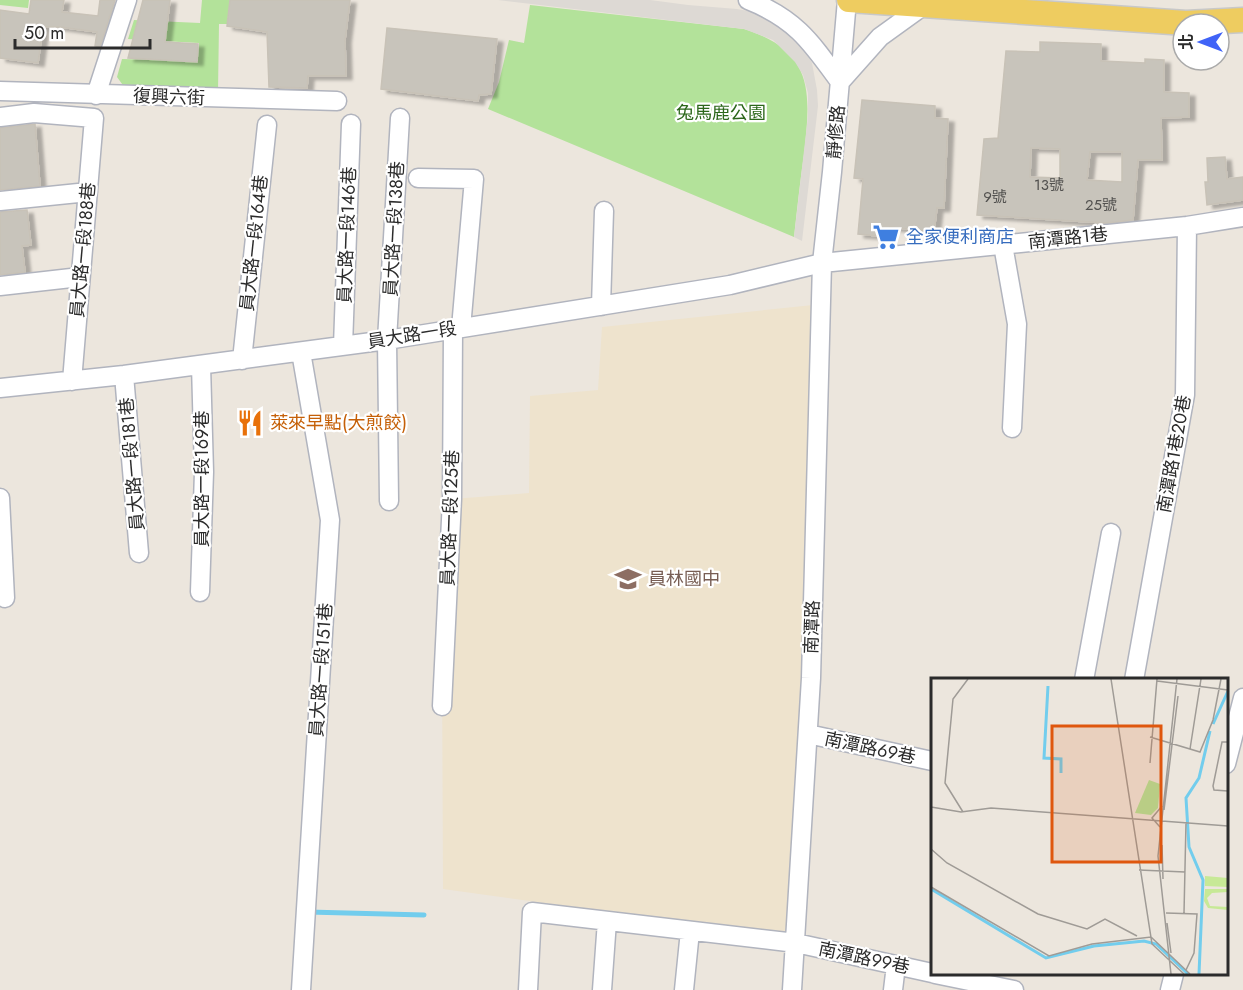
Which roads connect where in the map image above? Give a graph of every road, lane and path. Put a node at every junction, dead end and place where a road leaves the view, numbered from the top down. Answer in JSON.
{"nodes":[{"id":1,"x":127,"y":0,"type":"edge"},
{"id":2,"x":748,"y":0,"type":"edge"},
{"id":3,"x":848,"y":0,"type":"edge"},
{"id":4,"x":923,"y":6,"type":"junction"},
{"id":5,"x":1243,"y":20,"type":"edge"},
{"id":6,"x":840,"y":82,"type":"junction"},
{"id":7,"x":0,"y":91,"type":"edge"},
{"id":8,"x":96,"y":95,"type":"junction"},
{"id":9,"x":337,"y":101,"type":"dead end"},
{"id":10,"x":0,"y":117,"type":"edge"},
{"id":11,"x":400,"y":118,"type":"dead end"},
{"id":12,"x":351,"y":124,"type":"dead end"},
{"id":13,"x":267,"y":125,"type":"dead end"},
{"id":14,"x":417,"y":178,"type":"dead end"},
{"id":15,"x":88,"y":192,"type":"junction"},
{"id":16,"x":0,"y":201,"type":"edge"},
{"id":17,"x":604,"y":211,"type":"dead end"},
{"id":18,"x":1243,"y":217,"type":"edge"},
{"id":19,"x":1187,"y":226,"type":"junction"},
{"id":20,"x":1003,"y":244,"type":"junction"},
{"id":21,"x":822,"y":263,"type":"junction"},
{"id":22,"x":80,"y":277,"type":"junction"},
{"id":23,"x":0,"y":286,"type":"edge"},
{"id":24,"x":601,"y":306,"type":"junction"},
{"id":25,"x":457,"y":329,"type":"junction"},
{"id":26,"x":387,"y":340,"type":"junction"},
{"id":27,"x":343,"y":346,"type":"junction"},
{"id":28,"x":301,"y":352,"type":"junction"},
{"id":29,"x":242,"y":360,"type":"junction"},
{"id":30,"x":201,"y":365,"type":"junction"},
{"id":31,"x":124,"y":375,"type":"junction"},
{"id":32,"x":72,"y":381,"type":"junction"},
{"id":33,"x":0,"y":388,"type":"edge"},
{"id":34,"x":1012,"y":428,"type":"dead end"},
{"id":35,"x":0,"y":498,"type":"edge"},
{"id":36,"x":389,"y":501,"type":"dead end"},
{"id":37,"x":1111,"y":533,"type":"dead end"},
{"id":38,"x":139,"y":553,"type":"dead end"},
{"id":39,"x":200,"y":592,"type":"dead end"},
{"id":40,"x":5,"y":598,"type":"dead end"},
{"id":41,"x":1084,"y":678,"type":"edge"},
{"id":42,"x":1134,"y":678,"type":"edge"},
{"id":43,"x":1243,"y":698,"type":"edge"},
{"id":44,"x":442,"y":706,"type":"dead end"},
{"id":45,"x":807,"y":734,"type":"junction"},
{"id":46,"x":1228,"y":760,"type":"edge"},
{"id":47,"x":931,"y":761,"type":"edge"},
{"id":48,"x":607,"y":921,"type":"junction"},
{"id":49,"x":690,"y":931,"type":"junction"},
{"id":50,"x":796,"y":943,"type":"junction"},
{"id":51,"x":896,"y":965,"type":"junction"},
{"id":52,"x":931,"y":972,"type":"edge"},
{"id":53,"x":945,"y":975,"type":"edge"},
{"id":54,"x":1174,"y":975,"type":"edge"},
{"id":55,"x":1002,"y":985,"type":"edge"},
{"id":56,"x":301,"y":990,"type":"edge"},
{"id":57,"x":528,"y":990,"type":"edge"},
{"id":58,"x":602,"y":990,"type":"edge"},
{"id":59,"x":684,"y":990,"type":"edge"},
{"id":60,"x":792,"y":990,"type":"edge"},
{"id":61,"x":893,"y":990,"type":"edge"},
{"id":62,"x":1170,"y":990,"type":"edge"}],
"edges":[{"from":1,"to":8,"type":"street"},
{"from":2,"to":6,"type":"street"},
{"from":3,"to":4,"type":"main road"},
{"from":3,"to":6,"type":"street","name":"靜修路"},
{"from":4,"to":5,"type":"main road"},
{"from":4,"to":6,"type":"street"},
{"from":6,"to":21,"type":"street","name":"靜修路"},
{"from":7,"to":8,"type":"street","name":"復興六街"},
{"from":8,"to":9,"type":"street","name":"復興六街"},
{"from":10,"to":15,"type":"street","name":"員大路一段188巷"},
{"from":11,"to":26,"type":"street","name":"員大路一段138巷"},
{"from":12,"to":27,"type":"street","name":"員大路一段146巷"},
{"from":13,"to":29,"type":"street","name":"員大路一段164巷"},
{"from":14,"to":25,"type":"street","name":"員大路一段125巷"},
{"from":15,"to":16,"type":"street"},
{"from":15,"to":22,"type":"street","name":"員大路一段188巷"},
{"from":17,"to":24,"type":"street"},
{"from":18,"to":19,"type":"street","name":"南潭路1巷"},
{"from":19,"to":20,"type":"street","name":"南潭路1巷"},
{"from":19,"to":42,"type":"street","name":"南潭路1巷20巷"},
{"from":20,"to":21,"type":"street","name":"南潭路1巷"},
{"from":20,"to":34,"type":"street"},
{"from":21,"to":24,"type":"street","name":"員大路一段"},
{"from":21,"to":45,"type":"street","name":"南潭路"},
{"from":22,"to":23,"type":"street"},
{"from":22,"to":32,"type":"street","name":"員大路一段188巷"},
{"from":24,"to":25,"type":"street","name":"員大路一段"},
{"from":25,"to":26,"type":"street","name":"員大路一段"},
{"from":25,"to":44,"type":"street","name":"員大路一段125巷"},
{"from":26,"to":27,"type":"street","name":"員大路一段"},
{"from":26,"to":36,"type":"street","name":"員大路一段138巷"},
{"from":27,"to":28,"type":"street","name":"員大路一段"},
{"from":28,"to":29,"type":"street","name":"員大路一段"},
{"from":28,"to":56,"type":"street","name":"員大路一段151巷"},
{"from":29,"to":30,"type":"street","name":"員大路一段"},
{"from":30,"to":31,"type":"street","name":"員大路一段"},
{"from":30,"to":39,"type":"street","name":"員大路一段169巷"},
{"from":31,"to":32,"type":"street","name":"員大路一段"},
{"from":31,"to":38,"type":"street","name":"員大路一段181巷"},
{"from":32,"to":33,"type":"street","name":"員大路一段"},
{"from":35,"to":40,"type":"street"},
{"from":37,"to":41,"type":"street"},
{"from":43,"to":46,"type":"street"},
{"from":45,"to":47,"type":"street","name":"南潭路69巷"},
{"from":45,"to":50,"type":"street","name":"南潭路"},
{"from":48,"to":49,"type":"street","name":"南潭路99巷"},
{"from":48,"to":57,"type":"street","name":"南潭路99巷"},
{"from":48,"to":58,"type":"street"},
{"from":49,"to":50,"type":"street","name":"南潭路99巷"},
{"from":49,"to":59,"type":"street"},
{"from":50,"to":51,"type":"street","name":"南潭路99巷"},
{"from":50,"to":60,"type":"street","name":"南潭路"},
{"from":51,"to":52,"type":"street","name":"南潭路99巷"},
{"from":51,"to":61,"type":"street"},
{"from":53,"to":55,"type":"street","name":"南潭路99巷"},
{"from":54,"to":62,"type":"street"}]}
